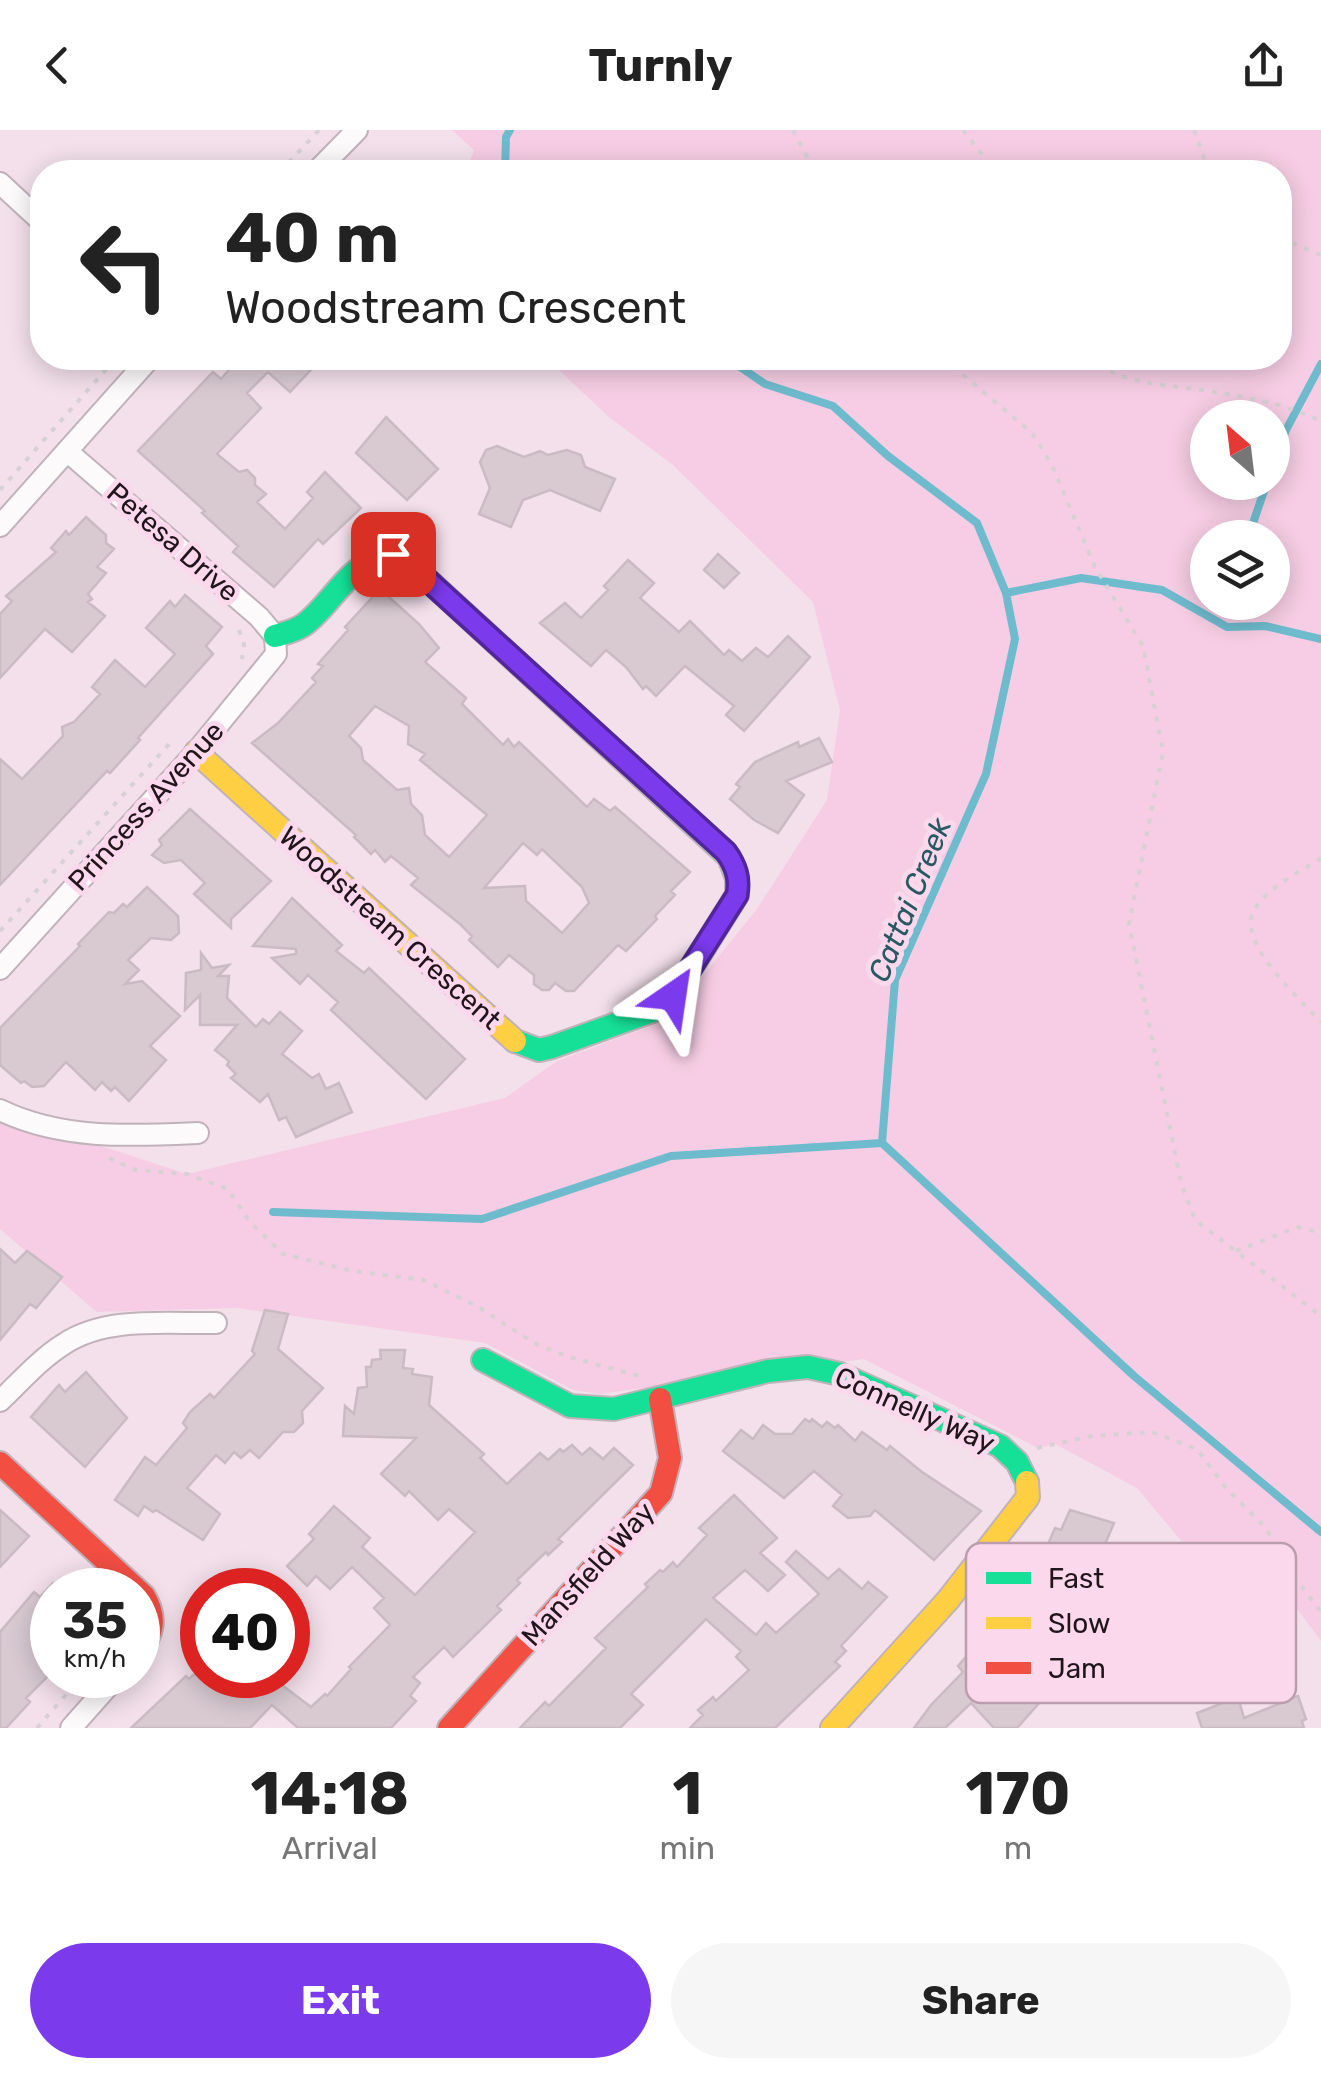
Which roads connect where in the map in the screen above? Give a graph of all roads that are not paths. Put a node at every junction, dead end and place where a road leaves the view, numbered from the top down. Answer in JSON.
{"nodes":[{"id":1,"x":356,"y":130,"type":"edge"},
{"id":2,"x":327,"y":160,"type":"edge"},
{"id":3,"x":0,"y":183,"type":"edge"},
{"id":4,"x":30,"y":211,"type":"edge"},
{"id":5,"x":140,"y":370,"type":"edge"},
{"id":6,"x":68,"y":452,"type":"junction"},
{"id":7,"x":0,"y":526,"type":"edge"},
{"id":8,"x":275,"y":636,"type":"junction"},
{"id":9,"x":196,"y":752,"type":"junction"},
{"id":10,"x":0,"y":970,"type":"edge"},
{"id":11,"x":0,"y":1110,"type":"edge"},
{"id":12,"x":198,"y":1133,"type":"dead end"},
{"id":13,"x":216,"y":1323,"type":"dead end"},
{"id":14,"x":483,"y":1360,"type":"dead end"},
{"id":15,"x":660,"y":1399,"type":"junction"},
{"id":16,"x":0,"y":1401,"type":"edge"},
{"id":17,"x":0,"y":1463,"type":"edge"},
{"id":18,"x":992,"y":1543,"type":"edge"},
{"id":19,"x":115,"y":1568,"type":"edge"},
{"id":20,"x":966,"y":1577,"type":"edge"},
{"id":21,"x":97,"y":1698,"type":"edge"},
{"id":22,"x":70,"y":1728,"type":"edge"},
{"id":23,"x":449,"y":1728,"type":"edge"},
{"id":24,"x":832,"y":1728,"type":"edge"}],
"edges":[{"from":1,"to":2,"type":"street"},
{"from":3,"to":4,"type":"street"},
{"from":5,"to":6,"type":"street"},
{"from":6,"to":7,"type":"street"},
{"from":6,"to":8,"type":"street","name":"Petesa Drive"},
{"from":8,"to":9,"type":"street","name":"Princess Avenue"},
{"from":8,"to":9,"type":"street","name":"Woodstream Crescent"},
{"from":9,"to":10,"type":"street","name":"Princess Avenue"},
{"from":11,"to":12,"type":"street"},
{"from":13,"to":16,"type":"street"},
{"from":14,"to":15,"type":"street","name":"Connelly Way"},
{"from":15,"to":18,"type":"street","name":"Connelly Way"},
{"from":15,"to":23,"type":"street","name":"Mansfield Way"},
{"from":17,"to":19,"type":"street"},
{"from":20,"to":24,"type":"street","name":"Connelly Way"},
{"from":21,"to":22,"type":"street"}]}
